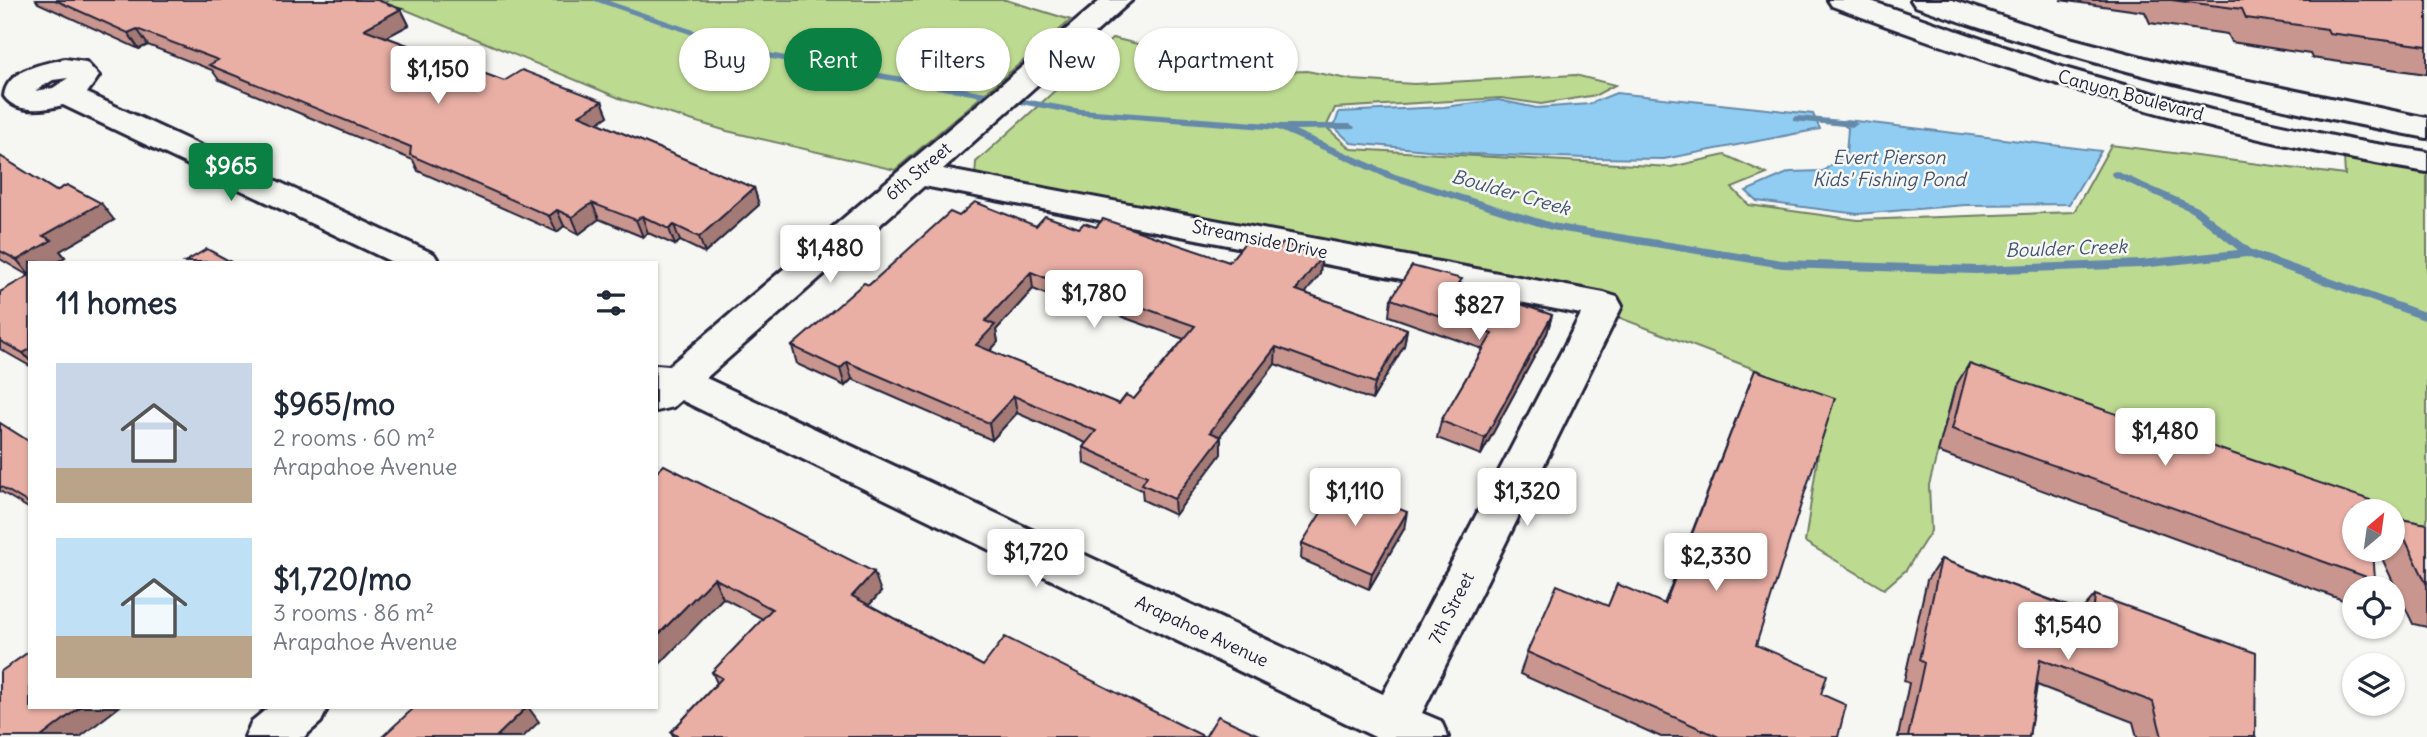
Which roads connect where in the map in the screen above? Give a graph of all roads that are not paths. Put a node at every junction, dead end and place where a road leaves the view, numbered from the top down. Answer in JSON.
{"nodes":[{"id":1,"x":1118,"y":0,"type":"edge"},
{"id":2,"x":1842,"y":0,"type":"edge"},
{"id":3,"x":1925,"y":0,"type":"edge"},
{"id":4,"x":0,"y":61,"type":"edge"},
{"id":5,"x":18,"y":95,"type":"edge"},
{"id":6,"x":2427,"y":128,"type":"edge"},
{"id":7,"x":2427,"y":162,"type":"edge"},
{"id":8,"x":915,"y":173,"type":"junction"},
{"id":9,"x":419,"y":261,"type":"edge"},
{"id":10,"x":1604,"y":306,"type":"joint"},
{"id":11,"x":661,"y":378,"type":"edge"},
{"id":12,"x":302,"y":709,"type":"edge"},
{"id":13,"x":1409,"y":730,"type":"edge"},
{"id":14,"x":269,"y":737,"type":"edge"}],
"edges":[{"from":1,"to":8,"type":"street","name":"6th Street"},
{"from":2,"to":7,"type":"street","name":"Canyon Boulevard"},
{"from":3,"to":6,"type":"street","name":"Canyon Boulevard"},
{"from":4,"to":5,"type":"street"},
{"from":5,"to":9,"type":"street"},
{"from":8,"to":10,"type":"street","name":"Streamside Drive"},
{"from":8,"to":11,"type":"street","name":"6th Street"},
{"from":10,"to":13,"type":"street","name":"7th Street"},
{"from":11,"to":13,"type":"street","name":"Arapahoe Avenue"},
{"from":12,"to":14,"type":"street"}]}
